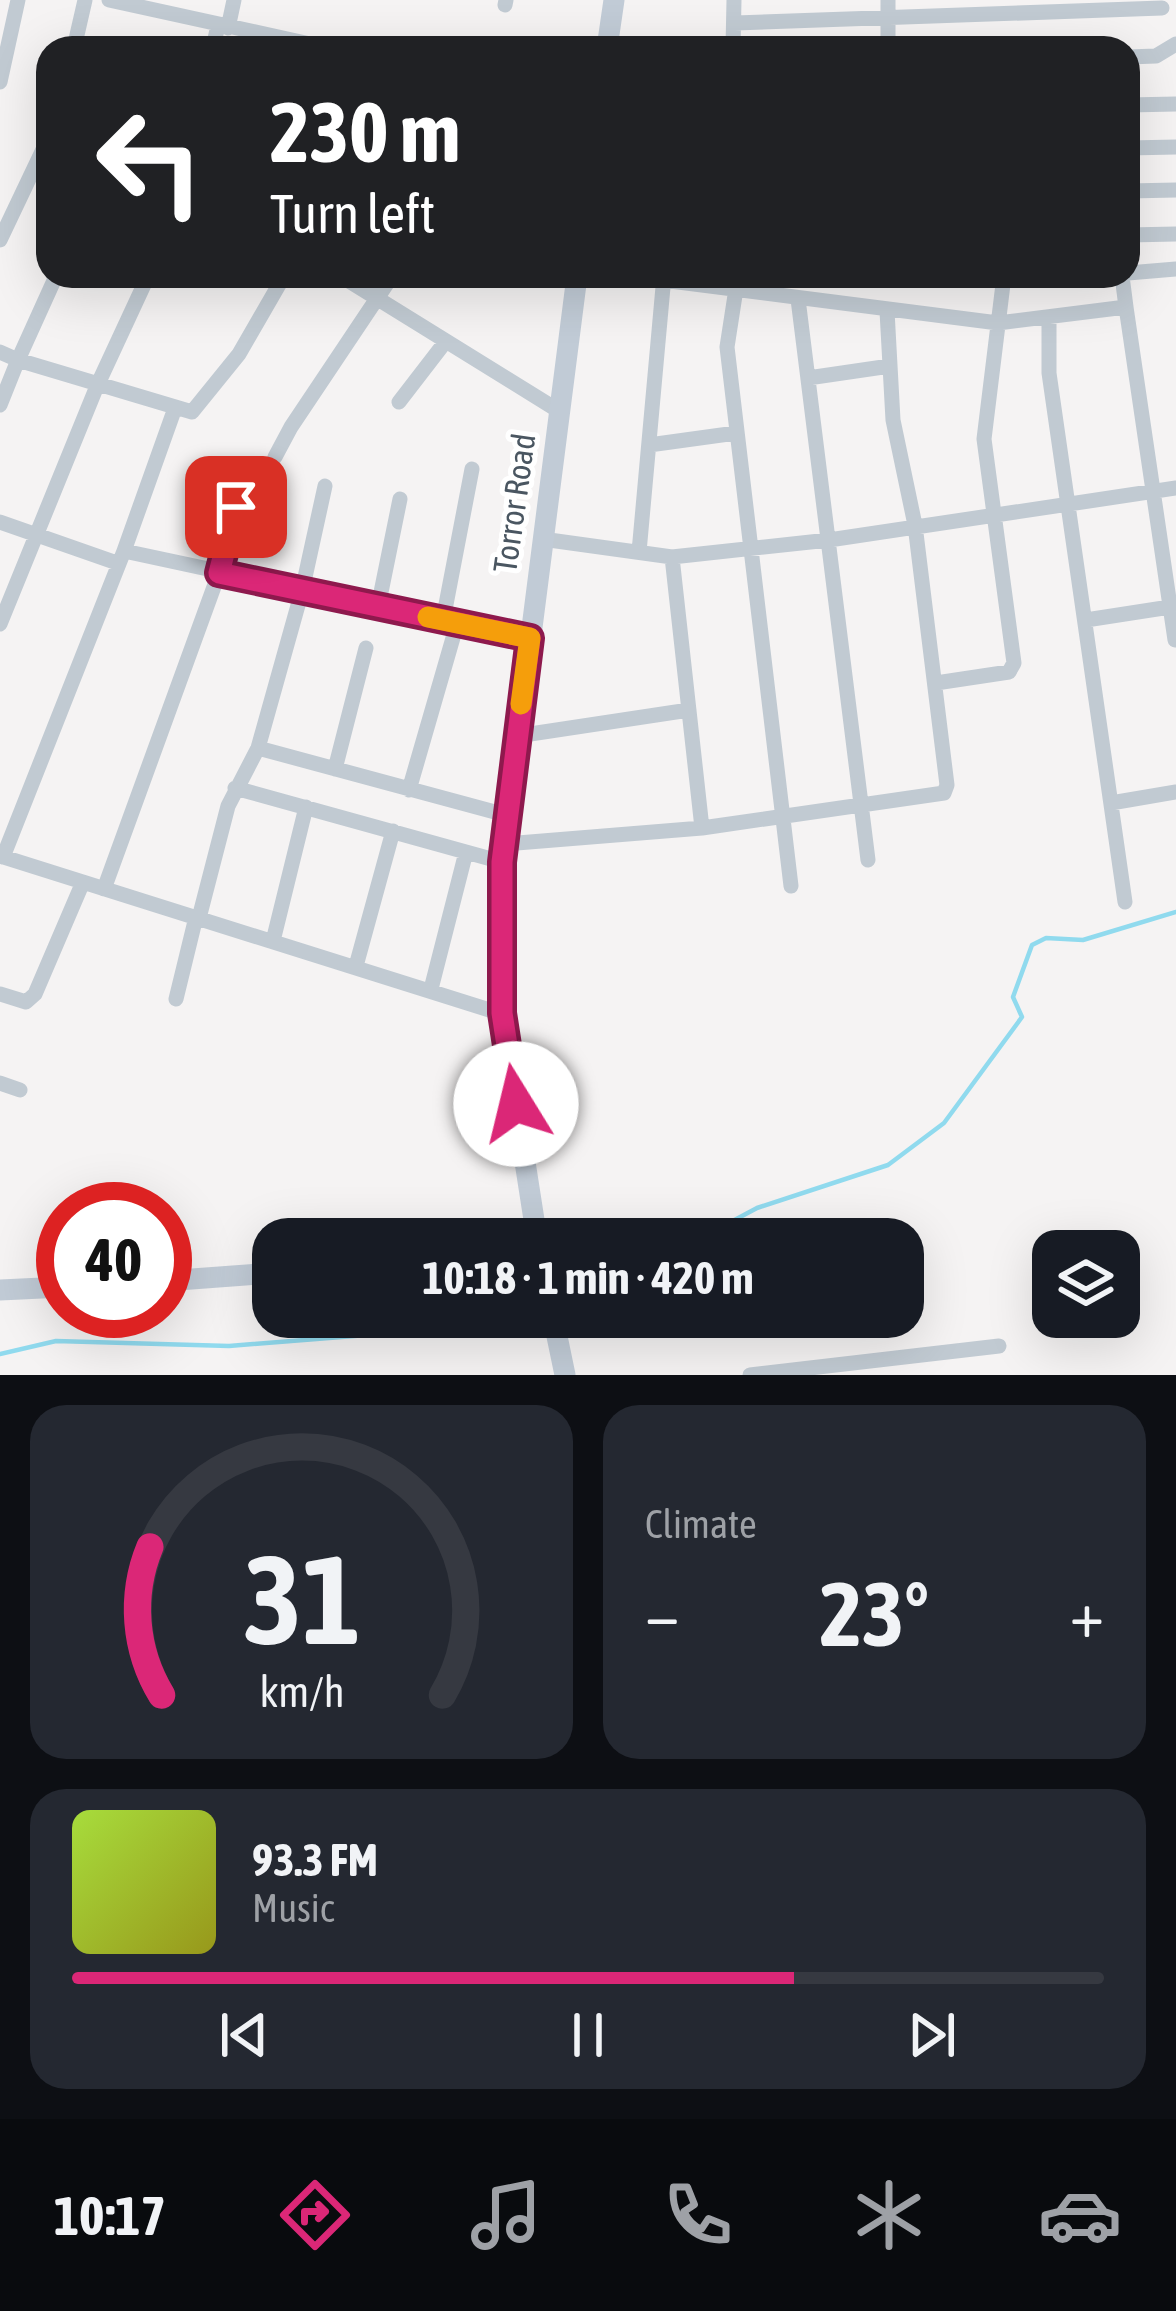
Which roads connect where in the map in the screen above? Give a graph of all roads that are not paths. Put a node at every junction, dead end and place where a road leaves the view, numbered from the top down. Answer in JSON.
{"nodes":[{"id":1,"x":18,"y":0,"type":"edge"},
{"id":2,"x":85,"y":0,"type":"edge"},
{"id":3,"x":110,"y":0,"type":"edge"},
{"id":4,"x":234,"y":0,"type":"edge"},
{"id":5,"x":614,"y":0,"type":"edge"},
{"id":6,"x":734,"y":0,"type":"edge"},
{"id":7,"x":888,"y":0,"type":"edge"},
{"id":8,"x":1162,"y":8,"type":"dead end"},
{"id":9,"x":888,"y":20,"type":"junction"},
{"id":10,"x":735,"y":23,"type":"junction"},
{"id":11,"x":223,"y":27,"type":"junction"},
{"id":12,"x":77,"y":36,"type":"edge"},
{"id":13,"x":219,"y":36,"type":"edge"},
{"id":14,"x":258,"y":36,"type":"edge"},
{"id":15,"x":609,"y":36,"type":"edge"},
{"id":16,"x":734,"y":36,"type":"edge"},
{"id":17,"x":888,"y":36,"type":"edge"},
{"id":18,"x":1176,"y":44,"type":"edge"},
{"id":19,"x":1140,"y":57,"type":"edge"},
{"id":20,"x":0,"y":82,"type":"edge"},
{"id":21,"x":1176,"y":104,"type":"edge"},
{"id":22,"x":1140,"y":105,"type":"edge"},
{"id":23,"x":1176,"y":147,"type":"edge"},
{"id":24,"x":1140,"y":148,"type":"edge"},
{"id":25,"x":36,"y":164,"type":"edge"},
{"id":26,"x":1176,"y":190,"type":"edge"},
{"id":27,"x":1140,"y":191,"type":"edge"},
{"id":28,"x":1176,"y":234,"type":"edge"},
{"id":29,"x":1140,"y":235,"type":"edge"},
{"id":30,"x":0,"y":241,"type":"edge"},
{"id":31,"x":1176,"y":269,"type":"edge"},
{"id":32,"x":1140,"y":273,"type":"edge"},
{"id":33,"x":51,"y":288,"type":"edge"},
{"id":34,"x":143,"y":288,"type":"edge"},
{"id":35,"x":277,"y":288,"type":"edge"},
{"id":36,"x":359,"y":288,"type":"edge"},
{"id":37,"x":384,"y":288,"type":"edge"},
{"id":38,"x":575,"y":288,"type":"edge"},
{"id":39,"x":663,"y":288,"type":"edge"},
{"id":40,"x":736,"y":288,"type":"edge"},
{"id":41,"x":756,"y":288,"type":"edge"},
{"id":42,"x":1003,"y":288,"type":"edge"},
{"id":43,"x":1123,"y":288,"type":"edge"},
{"id":44,"x":377,"y":299,"type":"junction"},
{"id":45,"x":798,"y":299,"type":"junction"},
{"id":46,"x":1120,"y":308,"type":"junction"},
{"id":47,"x":886,"y":311,"type":"junction"},
{"id":48,"x":1049,"y":317,"type":"junction"},
{"id":49,"x":998,"y":323,"type":"junction"},
{"id":50,"x":446,"y":341,"type":"junction"},
{"id":51,"x":0,"y":352,"type":"edge"},
{"id":52,"x":18,"y":360,"type":"junction"},
{"id":53,"x":890,"y":366,"type":"junction"},
{"id":54,"x":808,"y":378,"type":"junction"},
{"id":55,"x":98,"y":386,"type":"junction"},
{"id":56,"x":399,"y":403,"type":"dead end"},
{"id":57,"x":0,"y":405,"type":"edge"},
{"id":58,"x":175,"y":408,"type":"junction"},
{"id":59,"x":560,"y":411,"type":"junction"},
{"id":60,"x":736,"y":433,"type":"junction"},
{"id":61,"x":649,"y":445,"type":"junction"},
{"id":62,"x":275,"y":457,"type":"dead end"},
{"id":63,"x":472,"y":469,"type":"dead end"},
{"id":64,"x":325,"y":486,"type":"dead end"},
{"id":65,"x":1176,"y":488,"type":"edge"},
{"id":66,"x":1154,"y":491,"type":"junction"},
{"id":67,"x":400,"y":499,"type":"dead end"},
{"id":68,"x":1070,"y":503,"type":"junction"},
{"id":69,"x":236,"y":507,"type":"dead end"},
{"id":70,"x":995,"y":515,"type":"junction"},
{"id":71,"x":0,"y":522,"type":"edge"},
{"id":72,"x":915,"y":525,"type":"junction"},
{"id":73,"x":37,"y":535,"type":"junction"},
{"id":74,"x":542,"y":539,"type":"junction"},
{"id":75,"x":829,"y":540,"type":"junction"},
{"id":76,"x":748,"y":546,"type":"junction"},
{"id":77,"x":639,"y":553,"type":"junction"},
{"id":78,"x":121,"y":557,"type":"junction"},
{"id":79,"x":672,"y":557,"type":"junction"},
{"id":80,"x":219,"y":573,"type":"junction"},
{"id":81,"x":302,"y":591,"type":"junction"},
{"id":82,"x":378,"y":607,"type":"junction"},
{"id":83,"x":1170,"y":607,"type":"junction"},
{"id":84,"x":1086,"y":620,"type":"junction"},
{"id":85,"x":450,"y":622,"type":"junction"},
{"id":86,"x":0,"y":624,"type":"edge"},
{"id":87,"x":530,"y":638,"type":"junction"},
{"id":88,"x":1175,"y":640,"type":"edge"},
{"id":89,"x":366,"y":648,"type":"dead end"},
{"id":90,"x":936,"y":683,"type":"junction"},
{"id":91,"x":689,"y":710,"type":"junction"},
{"id":92,"x":517,"y":736,"type":"junction"},
{"id":93,"x":259,"y":748,"type":"junction"},
{"id":94,"x":335,"y":770,"type":"junction"},
{"id":95,"x":235,"y":788,"type":"junction"},
{"id":96,"x":409,"y":790,"type":"junction"},
{"id":97,"x":1176,"y":792,"type":"edge"},
{"id":98,"x":1111,"y":802,"type":"junction"},
{"id":99,"x":861,"y":804,"type":"junction"},
{"id":100,"x":306,"y":808,"type":"junction"},
{"id":101,"x":506,"y":815,"type":"junction"},
{"id":102,"x":785,"y":815,"type":"junction"},
{"id":103,"x":702,"y":827,"type":"junction"},
{"id":104,"x":393,"y":831,"type":"junction"},
{"id":105,"x":466,"y":852,"type":"junction"},
{"id":106,"x":503,"y":853,"type":"junction"},
{"id":107,"x":1,"y":856,"type":"edge"},
{"id":108,"x":868,"y":860,"type":"dead end"},
{"id":109,"x":83,"y":882,"type":"junction"},
{"id":110,"x":791,"y":886,"type":"dead end"},
{"id":111,"x":104,"y":889,"type":"junction"},
{"id":112,"x":1125,"y":902,"type":"dead end"},
{"id":113,"x":198,"y":918,"type":"junction"},
{"id":114,"x":273,"y":941,"type":"junction"},
{"id":115,"x":356,"y":966,"type":"junction"},
{"id":116,"x":431,"y":989,"type":"junction"},
{"id":117,"x":0,"y":994,"type":"edge"},
{"id":118,"x":176,"y":999,"type":"dead end"},
{"id":119,"x":502,"y":1013,"type":"junction"},
{"id":120,"x":0,"y":1083,"type":"edge"},
{"id":121,"x":20,"y":1090,"type":"dead end"},
{"id":122,"x":534,"y":1218,"type":"edge"},
{"id":123,"x":252,"y":1275,"type":"edge"},
{"id":124,"x":192,"y":1280,"type":"edge"},
{"id":125,"x":36,"y":1288,"type":"edge"},
{"id":126,"x":0,"y":1290,"type":"edge"},
{"id":127,"x":557,"y":1338,"type":"edge"},
{"id":128,"x":999,"y":1346,"type":"dead end"},
{"id":129,"x":565,"y":1375,"type":"edge"},
{"id":130,"x":750,"y":1375,"type":"edge"}],
"edges":[{"from":1,"to":20,"type":"street"},
{"from":2,"to":12,"type":"street"},
{"from":3,"to":11,"type":"street"},
{"from":4,"to":11,"type":"street"},
{"from":5,"to":15,"type":"street"},
{"from":6,"to":10,"type":"street"},
{"from":7,"to":9,"type":"street"},
{"from":8,"to":9,"type":"street"},
{"from":9,"to":10,"type":"street"},
{"from":9,"to":17,"type":"street"},
{"from":10,"to":16,"type":"street"},
{"from":11,"to":13,"type":"street"},
{"from":11,"to":14,"type":"street"},
{"from":18,"to":19,"type":"street"},
{"from":21,"to":22,"type":"street"},
{"from":23,"to":24,"type":"street"},
{"from":25,"to":30,"type":"street"},
{"from":26,"to":27,"type":"street"},
{"from":28,"to":29,"type":"street"},
{"from":31,"to":32,"type":"street"},
{"from":33,"to":52,"type":"street"},
{"from":34,"to":55,"type":"street"},
{"from":35,"to":58,"type":"street"},
{"from":36,"to":44,"type":"street"},
{"from":37,"to":44,"type":"street"},
{"from":38,"to":59,"type":"street","name":"Torror Road"},
{"from":39,"to":61,"type":"street"},
{"from":40,"to":60,"type":"street"},
{"from":41,"to":45,"type":"street"},
{"from":42,"to":49,"type":"street"},
{"from":43,"to":46,"type":"street"},
{"from":44,"to":50,"type":"street"},
{"from":44,"to":62,"type":"street"},
{"from":45,"to":47,"type":"street"},
{"from":45,"to":54,"type":"street"},
{"from":46,"to":48,"type":"street"},
{"from":46,"to":66,"type":"street"},
{"from":47,"to":49,"type":"street"},
{"from":47,"to":53,"type":"street"},
{"from":48,"to":49,"type":"street"},
{"from":48,"to":68,"type":"street"},
{"from":49,"to":70,"type":"street"},
{"from":50,"to":56,"type":"street"},
{"from":50,"to":59,"type":"street"},
{"from":51,"to":52,"type":"street"},
{"from":52,"to":55,"type":"street"},
{"from":52,"to":57,"type":"street"},
{"from":53,"to":54,"type":"street"},
{"from":53,"to":72,"type":"street"},
{"from":54,"to":75,"type":"street"},
{"from":55,"to":58,"type":"street"},
{"from":55,"to":73,"type":"street"},
{"from":58,"to":78,"type":"street"},
{"from":59,"to":74,"type":"street","name":"Torror Road"},
{"from":60,"to":61,"type":"street"},
{"from":60,"to":76,"type":"street"},
{"from":61,"to":77,"type":"street"},
{"from":63,"to":85,"type":"street"},
{"from":64,"to":81,"type":"street"},
{"from":65,"to":66,"type":"street"},
{"from":66,"to":68,"type":"street"},
{"from":66,"to":83,"type":"street"},
{"from":67,"to":82,"type":"street"},
{"from":68,"to":70,"type":"street"},
{"from":68,"to":84,"type":"street"},
{"from":69,"to":80,"type":"street"},
{"from":70,"to":72,"type":"street"},
{"from":70,"to":90,"type":"street"},
{"from":71,"to":73,"type":"street"},
{"from":72,"to":75,"type":"street"},
{"from":72,"to":90,"type":"street"},
{"from":73,"to":78,"type":"street"},
{"from":73,"to":86,"type":"street"},
{"from":74,"to":77,"type":"street"},
{"from":74,"to":87,"type":"street","name":"Torror Road"},
{"from":75,"to":76,"type":"street"},
{"from":75,"to":99,"type":"street"},
{"from":76,"to":79,"type":"street"},
{"from":76,"to":102,"type":"street"},
{"from":77,"to":79,"type":"street"},
{"from":78,"to":80,"type":"street"},
{"from":78,"to":107,"type":"street"},
{"from":79,"to":91,"type":"street"},
{"from":80,"to":81,"type":"street"},
{"from":80,"to":111,"type":"street"},
{"from":81,"to":82,"type":"street"},
{"from":81,"to":93,"type":"street"},
{"from":82,"to":85,"type":"street"},
{"from":83,"to":84,"type":"street"},
{"from":83,"to":88,"type":"street"},
{"from":84,"to":98,"type":"street"},
{"from":85,"to":87,"type":"street"},
{"from":85,"to":96,"type":"street"},
{"from":87,"to":92,"type":"street","name":"Torror Road"},
{"from":89,"to":94,"type":"street"},
{"from":90,"to":99,"type":"street"},
{"from":91,"to":92,"type":"street"},
{"from":91,"to":103,"type":"street"},
{"from":92,"to":101,"type":"street","name":"Torror Road"},
{"from":93,"to":94,"type":"street"},
{"from":93,"to":95,"type":"street"},
{"from":94,"to":96,"type":"street"},
{"from":95,"to":100,"type":"street"},
{"from":95,"to":113,"type":"street"},
{"from":96,"to":101,"type":"street"},
{"from":97,"to":98,"type":"street"},
{"from":98,"to":112,"type":"street"},
{"from":99,"to":102,"type":"street"},
{"from":99,"to":108,"type":"street"},
{"from":100,"to":104,"type":"street"},
{"from":100,"to":114,"type":"street"},
{"from":101,"to":106,"type":"street","name":"Torror Road"},
{"from":102,"to":103,"type":"street"},
{"from":102,"to":110,"type":"street"},
{"from":103,"to":106,"type":"street"},
{"from":104,"to":105,"type":"street"},
{"from":104,"to":115,"type":"street"},
{"from":105,"to":106,"type":"street"},
{"from":105,"to":116,"type":"street"},
{"from":106,"to":119,"type":"street","name":"Torror Road"},
{"from":107,"to":109,"type":"street"},
{"from":109,"to":111,"type":"street"},
{"from":109,"to":117,"type":"street"},
{"from":111,"to":113,"type":"street"},
{"from":113,"to":114,"type":"street"},
{"from":113,"to":118,"type":"street"},
{"from":114,"to":115,"type":"street"},
{"from":115,"to":116,"type":"street"},
{"from":116,"to":119,"type":"street"},
{"from":119,"to":122,"type":"street","name":"Torror Road"},
{"from":120,"to":121,"type":"street"},
{"from":123,"to":124,"type":"street"},
{"from":125,"to":126,"type":"street"},
{"from":127,"to":129,"type":"street"},
{"from":128,"to":130,"type":"street"}]}
